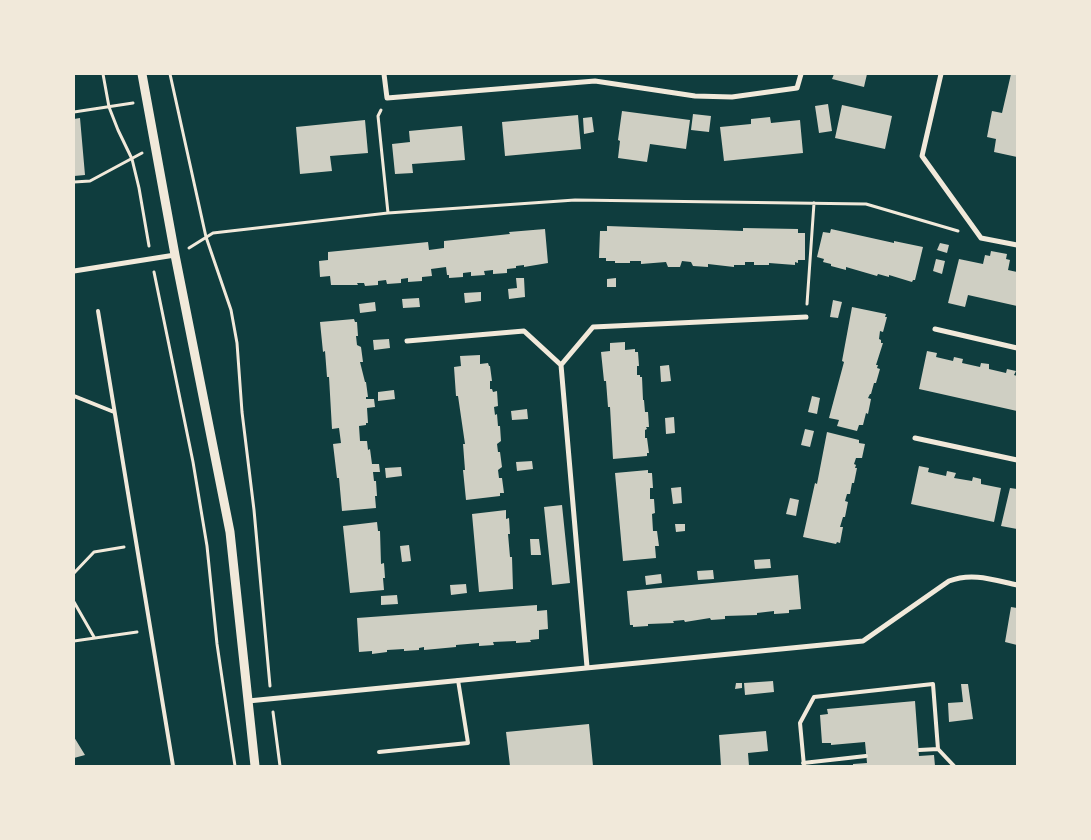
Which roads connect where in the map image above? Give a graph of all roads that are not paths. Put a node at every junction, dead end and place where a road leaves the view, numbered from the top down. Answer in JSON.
{"nodes":[{"id":1,"x":142,"y":74,"type":"edge"},
{"id":2,"x":384,"y":74,"type":"edge"},
{"id":3,"x":801,"y":74,"type":"edge"},
{"id":4,"x":941,"y":74,"type":"edge"},
{"id":5,"x":1017,"y":245,"type":"edge"},
{"id":6,"x":175,"y":255,"type":"junction"},
{"id":7,"x":74,"y":271,"type":"edge"},
{"id":8,"x":98,"y":311,"type":"dead end"},
{"id":9,"x":806,"y":317,"type":"road end"},
{"id":10,"x":935,"y":329,"type":"dead end"},
{"id":11,"x":407,"y":341,"type":"dead end"},
{"id":12,"x":1017,"y":348,"type":"edge"},
{"id":13,"x":560,"y":365,"type":"junction"},
{"id":14,"x":74,"y":396,"type":"edge"},
{"id":15,"x":114,"y":412,"type":"junction"},
{"id":16,"x":915,"y":438,"type":"dead end"},
{"id":17,"x":1017,"y":460,"type":"edge"},
{"id":18,"x":1017,"y":585,"type":"edge"},
{"id":19,"x":587,"y":667,"type":"junction"},
{"id":20,"x":458,"y":680,"type":"junction"},
{"id":21,"x":248,"y":701,"type":"junction"},
{"id":22,"x":938,"y":748,"type":"junction"},
{"id":23,"x":919,"y":750,"type":"dead end"},
{"id":24,"x":379,"y":752,"type":"dead end"},
{"id":25,"x":866,"y":756,"type":"dead end"},
{"id":26,"x":803,"y":765,"type":"edge"},
{"id":27,"x":173,"y":766,"type":"edge"},
{"id":28,"x":255,"y":766,"type":"edge"},
{"id":29,"x":954,"y":766,"type":"edge"}],
"edges":[{"from":1,"to":6,"type":"street"},
{"from":2,"to":3,"type":"street"},
{"from":4,"to":5,"type":"street"},
{"from":6,"to":7,"type":"street"},
{"from":6,"to":21,"type":"street"},
{"from":8,"to":15,"type":"lane"},
{"from":9,"to":13,"type":"street"},
{"from":10,"to":12,"type":"street"},
{"from":11,"to":13,"type":"street"},
{"from":13,"to":19,"type":"street"},
{"from":14,"to":15,"type":"lane"},
{"from":15,"to":27,"type":"lane"},
{"from":16,"to":17,"type":"street"},
{"from":18,"to":19,"type":"street"},
{"from":19,"to":20,"type":"street"},
{"from":20,"to":21,"type":"street"},
{"from":20,"to":24,"type":"lane"},
{"from":21,"to":28,"type":"street"},
{"from":22,"to":23,"type":"lane"},
{"from":22,"to":26,"type":"lane"},
{"from":22,"to":29,"type":"lane"},
{"from":25,"to":26,"type":"lane"}]}
